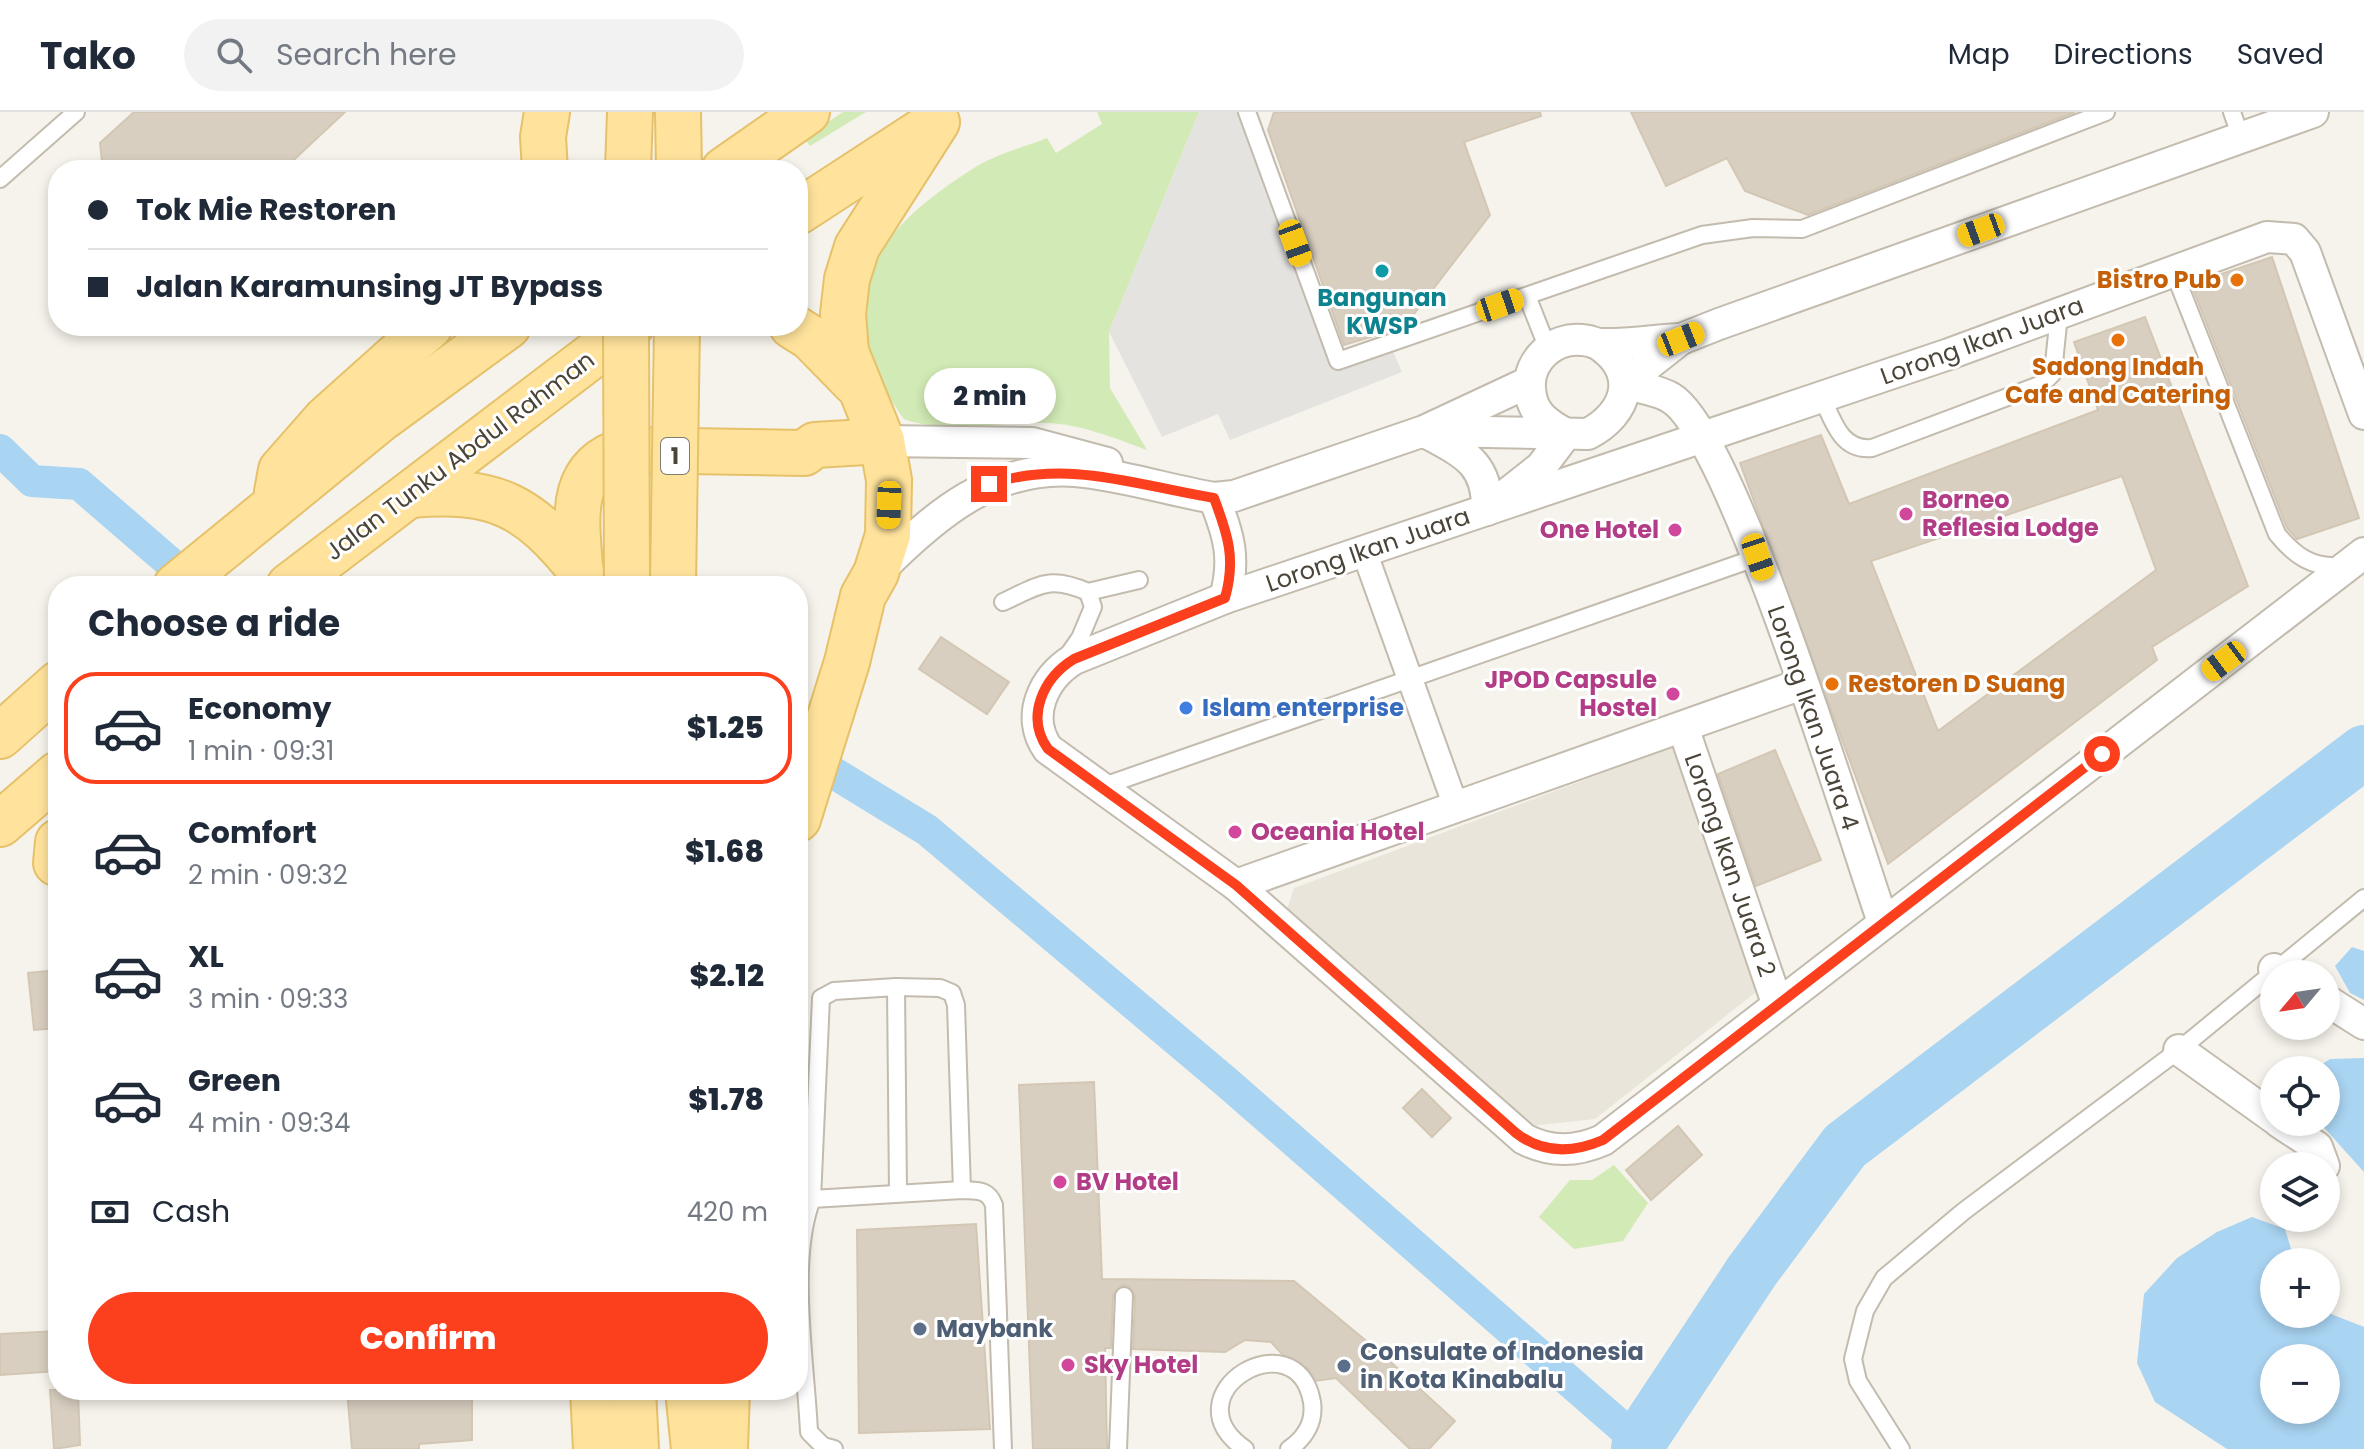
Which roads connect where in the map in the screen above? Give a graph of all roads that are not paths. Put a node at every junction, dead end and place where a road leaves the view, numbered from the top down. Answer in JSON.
{"nodes":[{"id":1,"x":76,"y":112,"type":"edge"},
{"id":2,"x":630,"y":112,"type":"edge"},
{"id":3,"x":678,"y":112,"type":"edge"},
{"id":4,"x":807,"y":112,"type":"edge"},
{"id":5,"x":1247,"y":112,"type":"edge"},
{"id":6,"x":2106,"y":112,"type":"edge"},
{"id":7,"x":2313,"y":112,"type":"edge"},
{"id":8,"x":945,"y":117,"type":"edge"},
{"id":9,"x":2236,"y":125,"type":"edge"},
{"id":10,"x":628,"y":160,"type":"edge"},
{"id":11,"x":679,"y":160,"type":"edge"},
{"id":12,"x":738,"y":160,"type":"edge"},
{"id":13,"x":0,"y":179,"type":"edge"},
{"id":14,"x":808,"y":206,"type":"edge"},
{"id":15,"x":2174,"y":272,"type":"junction"},
{"id":16,"x":1527,"y":296,"type":"junction"},
{"id":17,"x":2059,"y":314,"type":"junction"},
{"id":18,"x":419,"y":336,"type":"edge"},
{"id":19,"x":494,"y":336,"type":"edge"},
{"id":20,"x":616,"y":336,"type":"edge"},
{"id":21,"x":629,"y":336,"type":"edge"},
{"id":22,"x":677,"y":336,"type":"edge"},
{"id":23,"x":808,"y":336,"type":"edge"},
{"id":24,"x":1681,"y":339,"type":"junction"},
{"id":25,"x":1598,"y":344,"type":"junction"},
{"id":26,"x":1548,"y":349,"type":"junction"},
{"id":27,"x":1529,"y":382,"type":"junction"},
{"id":28,"x":1625,"y":383,"type":"junction"},
{"id":29,"x":859,"y":387,"type":"junction"},
{"id":30,"x":1822,"y":397,"type":"junction"},
{"id":31,"x":2364,"y":414,"type":"edge"},
{"id":32,"x":1424,"y":431,"type":"junction"},
{"id":33,"x":1566,"y":434,"type":"junction"},
{"id":34,"x":1702,"y":437,"type":"junction"},
{"id":35,"x":882,"y":441,"type":"junction"},
{"id":36,"x":804,"y":453,"type":"junction"},
{"id":37,"x":411,"y":495,"type":"junction"},
{"id":38,"x":1206,"y":497,"type":"junction"},
{"id":39,"x":889,"y":505,"type":"junction"},
{"id":40,"x":275,"y":507,"type":"junction"},
{"id":41,"x":1487,"y":510,"type":"junction"},
{"id":42,"x":1364,"y":551,"type":"junction"},
{"id":43,"x":1758,"y":557,"type":"junction"},
{"id":44,"x":2356,"y":560,"type":"edge"},
{"id":45,"x":876,"y":573,"type":"junction"},
{"id":46,"x":188,"y":576,"type":"edge"},
{"id":47,"x":302,"y":576,"type":"edge"},
{"id":48,"x":580,"y":576,"type":"edge"},
{"id":49,"x":581,"y":576,"type":"edge"},
{"id":50,"x":627,"y":576,"type":"edge"},
{"id":51,"x":673,"y":576,"type":"edge"},
{"id":52,"x":1139,"y":580,"type":"dead end"},
{"id":53,"x":1088,"y":592,"type":"junction"},
{"id":54,"x":1225,"y":598,"type":"junction"},
{"id":55,"x":1003,"y":602,"type":"dead end"},
{"id":56,"x":1058,"y":669,"type":"junction"},
{"id":57,"x":48,"y":676,"type":"edge"},
{"id":58,"x":1410,"y":679,"type":"junction"},
{"id":59,"x":1802,"y":684,"type":"junction"},
{"id":60,"x":48,"y":693,"type":"edge"},
{"id":61,"x":0,"y":694,"type":"edge"},
{"id":62,"x":1683,"y":727,"type":"junction"},
{"id":63,"x":0,"y":736,"type":"edge"},
{"id":64,"x":48,"y":783,"type":"edge"},
{"id":65,"x":808,"y":787,"type":"edge"},
{"id":66,"x":1101,"y":787,"type":"junction"},
{"id":67,"x":1456,"y":807,"type":"junction"},
{"id":68,"x":0,"y":824,"type":"edge"},
{"id":69,"x":1236,"y":885,"type":"junction"},
{"id":70,"x":2364,"y":898,"type":"edge"},
{"id":71,"x":1883,"y":922,"type":"junction"},
{"id":72,"x":2291,"y":960,"type":"edge"},
{"id":73,"x":2260,"y":985,"type":"edge"},
{"id":74,"x":896,"y":987,"type":"junction"},
{"id":75,"x":1777,"y":1003,"type":"junction"},
{"id":76,"x":2340,"y":1009,"type":"edge"},
{"id":77,"x":2364,"y":1024,"type":"edge"},
{"id":78,"x":2179,"y":1050,"type":"junction"},
{"id":79,"x":2260,"y":1108,"type":"edge"},
{"id":80,"x":2300,"y":1136,"type":"edge"},
{"id":81,"x":2319,"y":1152,"type":"edge"},
{"id":82,"x":962,"y":1190,"type":"junction"},
{"id":83,"x":898,"y":1192,"type":"junction"},
{"id":84,"x":812,"y":1199,"type":"junction"},
{"id":85,"x":808,"y":1209,"type":"edge"},
{"id":86,"x":1124,"y":1296,"type":"dead end"},
{"id":87,"x":594,"y":1400,"type":"edge"},
{"id":88,"x":634,"y":1400,"type":"edge"},
{"id":89,"x":689,"y":1400,"type":"edge"},
{"id":90,"x":727,"y":1400,"type":"edge"},
{"id":91,"x":807,"y":1400,"type":"edge"},
{"id":92,"x":596,"y":1449,"type":"edge"},
{"id":93,"x":636,"y":1449,"type":"edge"},
{"id":94,"x":694,"y":1449,"type":"edge"},
{"id":95,"x":725,"y":1449,"type":"edge"},
{"id":96,"x":834,"y":1449,"type":"edge"},
{"id":97,"x":1003,"y":1449,"type":"edge"},
{"id":98,"x":1118,"y":1449,"type":"edge"},
{"id":99,"x":1245,"y":1449,"type":"edge"},
{"id":100,"x":1289,"y":1449,"type":"edge"},
{"id":101,"x":1901,"y":1449,"type":"edge"}],
"edges":[{"from":1,"to":13,"type":"lane"},
{"from":2,"to":10,"type":"main road"},
{"from":3,"to":11,"type":"main road"},
{"from":4,"to":12,"type":"main road"},
{"from":5,"to":16,"type":"lane"},
{"from":6,"to":16,"type":"lane"},
{"from":7,"to":9,"type":"street"},
{"from":8,"to":14,"type":"main road"},
{"from":8,"to":29,"type":"main road"},
{"from":9,"to":24,"type":"street"},
{"from":15,"to":17,"type":"street","name":"Lorong Ikan Juara"},
{"from":15,"to":31,"type":"street","name":"Lorong Ikan Juara"},
{"from":15,"to":44,"type":"lane"},
{"from":16,"to":26,"type":"lane"},
{"from":17,"to":30,"type":"street","name":"Lorong Ikan Juara"},
{"from":17,"to":30,"type":"lane"},
{"from":18,"to":40,"type":"main road"},
{"from":19,"to":40,"type":"main road"},
{"from":20,"to":37,"type":"main road","name":"Jalan Tunku Abdul Rahman"},
{"from":21,"to":50,"type":"main road","number":"1","bridge":true},
{"from":22,"to":51,"type":"main road","number":"1","bridge":true},
{"from":23,"to":29,"type":"main road"},
{"from":24,"to":25,"type":"street"},
{"from":24,"to":28,"type":"street"},
{"from":25,"to":26,"type":"street"},
{"from":25,"to":28,"type":"street"},
{"from":26,"to":27,"type":"street"},
{"from":27,"to":32,"type":"street"},
{"from":27,"to":33,"type":"street"},
{"from":28,"to":33,"type":"street"},
{"from":28,"to":34,"type":"street","name":"Lorong Ikan Juara 4"},
{"from":29,"to":35,"type":"main road"},
{"from":30,"to":34,"type":"street","name":"Lorong Ikan Juara"},
{"from":32,"to":33,"type":"street"},
{"from":32,"to":38,"type":"street"},
{"from":32,"to":41,"type":"street"},
{"from":33,"to":41,"type":"street"},
{"from":34,"to":41,"type":"street","name":"Lorong Ikan Juara"},
{"from":34,"to":43,"type":"street","name":"Lorong Ikan Juara 4"},
{"from":35,"to":36,"type":"main road"},
{"from":35,"to":38,"type":"street"},
{"from":35,"to":39,"type":"main road"},
{"from":36,"to":39,"type":"main road"},
{"from":36,"to":49,"type":"main road"},
{"from":37,"to":47,"type":"main road","name":"Jalan Tunku Abdul Rahman"},
{"from":37,"to":48,"type":"main road"},
{"from":38,"to":45,"type":"street"},
{"from":38,"to":54,"type":"street"},
{"from":39,"to":45,"type":"main road"},
{"from":40,"to":46,"type":"main road"},
{"from":41,"to":42,"type":"street","name":"Lorong Ikan Juara"},
{"from":42,"to":54,"type":"street","name":"Lorong Ikan Juara"},
{"from":42,"to":58,"type":"street"},
{"from":43,"to":58,"type":"lane"},
{"from":43,"to":59,"type":"street","name":"Lorong Ikan Juara 4"},
{"from":44,"to":71,"type":"street"},
{"from":45,"to":65,"type":"main road"},
{"from":52,"to":53,"type":"lane"},
{"from":53,"to":55,"type":"lane"},
{"from":53,"to":56,"type":"lane"},
{"from":54,"to":56,"type":"street","name":"Lorong Ikan Juara"},
{"from":56,"to":66,"type":"street"},
{"from":57,"to":61,"type":"main road"},
{"from":58,"to":66,"type":"lane"},
{"from":58,"to":67,"type":"street"},
{"from":59,"to":62,"type":"street"},
{"from":59,"to":71,"type":"street","name":"Lorong Ikan Juara 4"},
{"from":60,"to":63,"type":"main road"},
{"from":62,"to":67,"type":"street"},
{"from":62,"to":75,"type":"street","name":"Lorong Ikan Juara 2"},
{"from":64,"to":68,"type":"main road"},
{"from":66,"to":69,"type":"street"},
{"from":67,"to":69,"type":"street"},
{"from":69,"to":75,"type":"street"},
{"from":70,"to":72,"type":"lane"},
{"from":71,"to":75,"type":"street"},
{"from":73,"to":78,"type":"lane"},
{"from":74,"to":82,"type":"lane"},
{"from":74,"to":83,"type":"lane"},
{"from":74,"to":84,"type":"lane"},
{"from":76,"to":77,"type":"street"},
{"from":78,"to":79,"type":"street"},
{"from":78,"to":101,"type":"lane"},
{"from":80,"to":81,"type":"street"},
{"from":82,"to":83,"type":"lane"},
{"from":82,"to":97,"type":"lane"},
{"from":83,"to":84,"type":"lane"},
{"from":84,"to":85,"type":"lane"},
{"from":86,"to":98,"type":"lane"},
{"from":87,"to":92,"type":"main road"},
{"from":88,"to":93,"type":"main road"},
{"from":89,"to":94,"type":"main road"},
{"from":90,"to":95,"type":"main road"},
{"from":91,"to":96,"type":"lane"},
{"from":99,"to":100,"type":"lane"}]}
